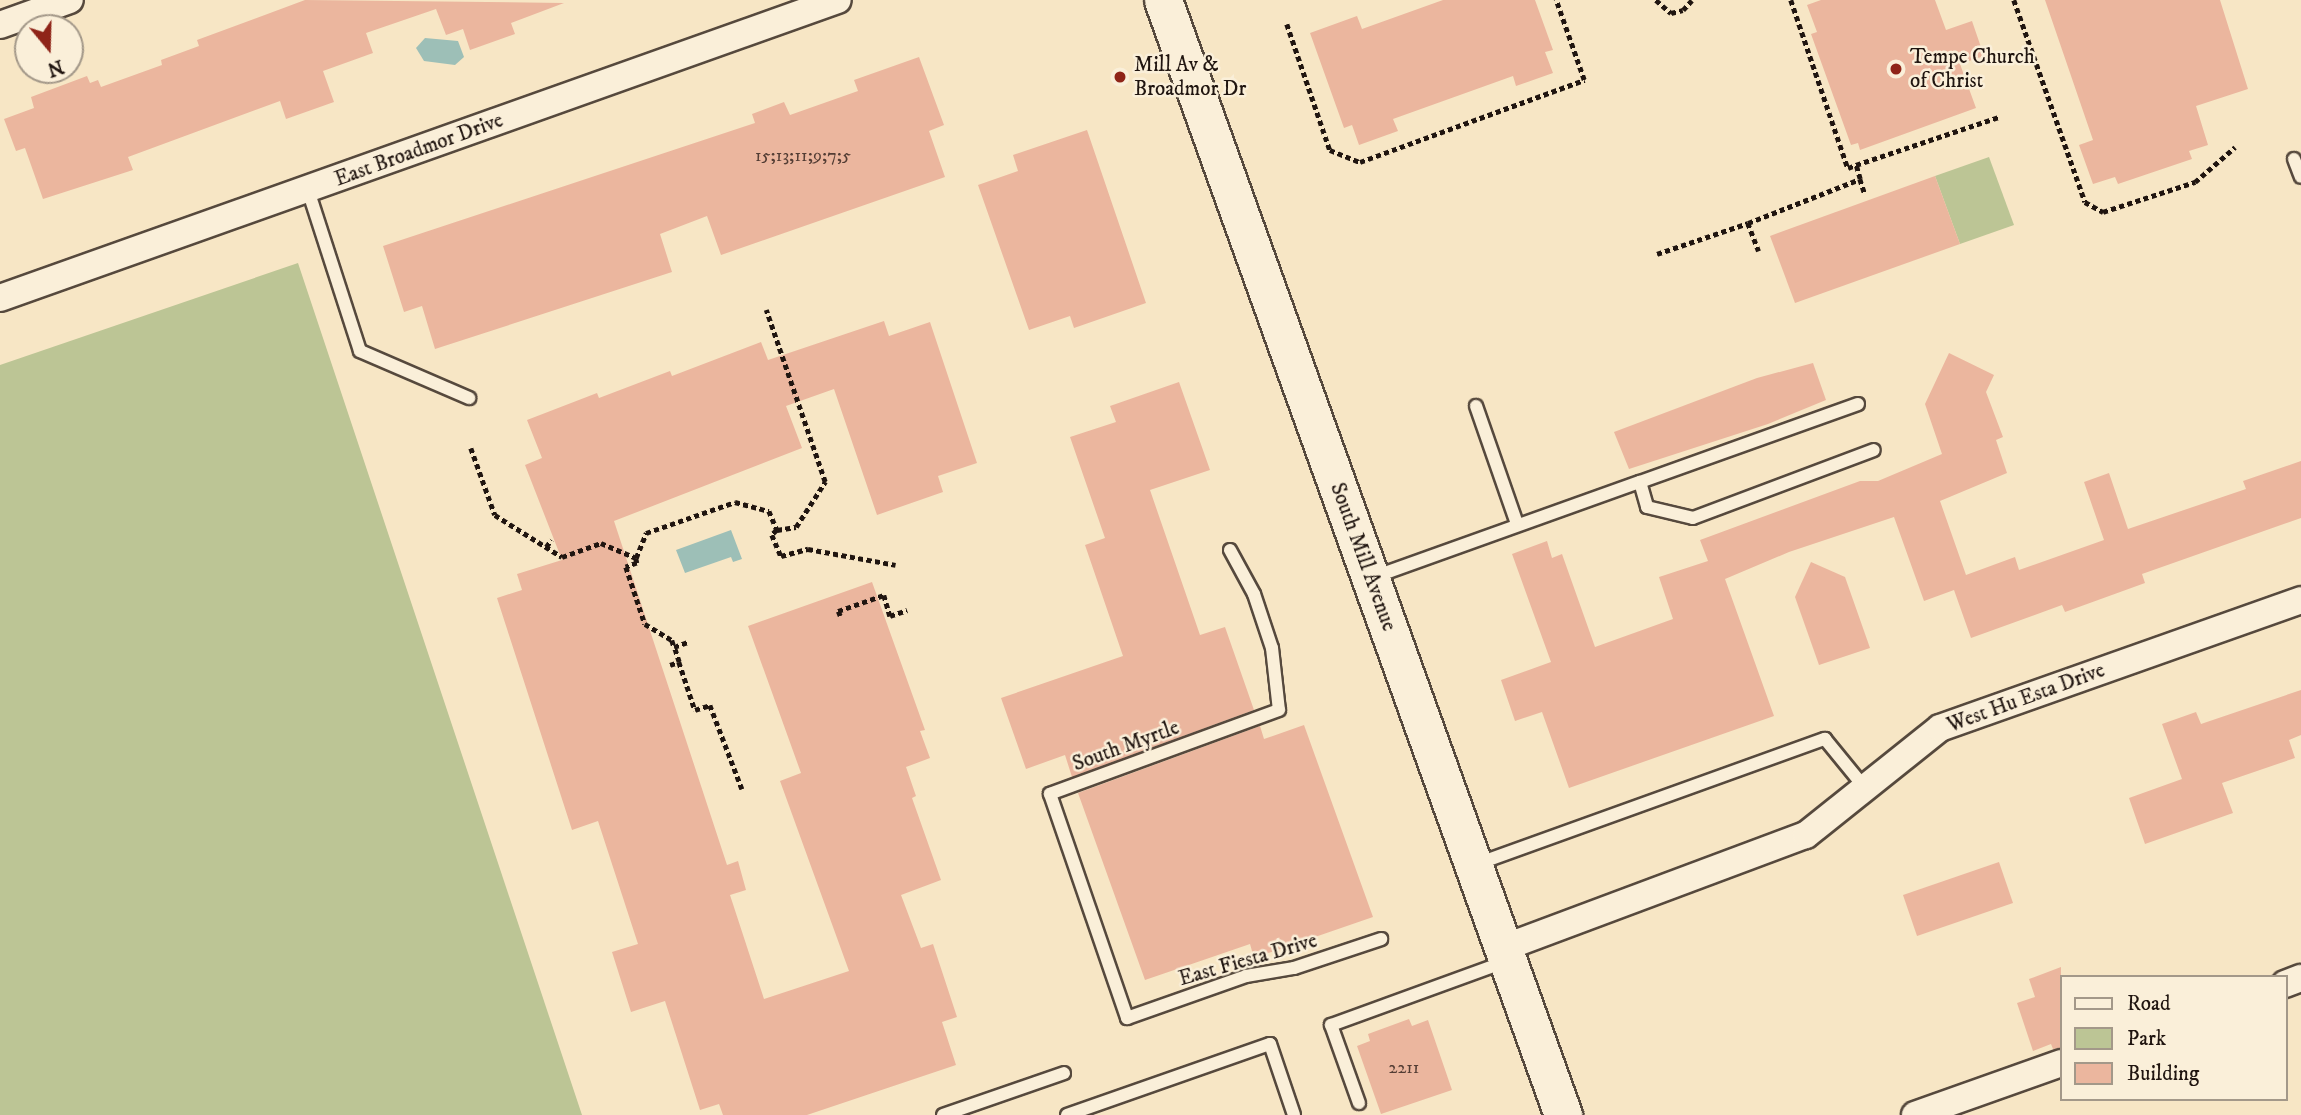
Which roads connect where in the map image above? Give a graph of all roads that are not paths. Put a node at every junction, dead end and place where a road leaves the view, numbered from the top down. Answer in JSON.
{"nodes":[{"id":1,"x":70,"y":0,"type":"edge"},
{"id":2,"x":838,"y":0,"type":"edge"},
{"id":3,"x":1163,"y":0,"type":"edge"},
{"id":4,"x":11,"y":14,"type":"edge"},
{"id":5,"x":2294,"y":159,"type":"dead end"},
{"id":6,"x":2301,"y":177,"type":"edge"},
{"id":7,"x":308,"y":190,"type":"junction"},
{"id":8,"x":0,"y":298,"type":"edge"},
{"id":9,"x":469,"y":398,"type":"dead end"},
{"id":10,"x":1858,"y":404,"type":"dead end"},
{"id":11,"x":1476,"y":406,"type":"dead end"},
{"id":12,"x":1874,"y":450,"type":"dead end"},
{"id":13,"x":1640,"y":482,"type":"junction"},
{"id":14,"x":1517,"y":524,"type":"junction"},
{"id":15,"x":1230,"y":550,"type":"dead end"},
{"id":16,"x":1371,"y":578,"type":"junction"},
{"id":17,"x":2301,"y":600,"type":"edge"},
{"id":18,"x":1865,"y":788,"type":"junction"},
{"id":19,"x":1474,"y":865,"type":"junction"},
{"id":20,"x":1381,"y":939,"type":"dead end"},
{"id":21,"x":1505,"y":954,"type":"junction"},
{"id":22,"x":1127,"y":1018,"type":"joint"},
{"id":23,"x":2060,"y":1063,"type":"edge"},
{"id":24,"x":1064,"y":1073,"type":"dead end"},
{"id":25,"x":1359,"y":1103,"type":"dead end"},
{"id":26,"x":943,"y":1115,"type":"edge"},
{"id":27,"x":1067,"y":1115,"type":"edge"},
{"id":28,"x":1294,"y":1115,"type":"edge"},
{"id":29,"x":1563,"y":1115,"type":"edge"},
{"id":30,"x":1915,"y":1115,"type":"edge"}],
"edges":[{"from":1,"to":4,"type":"street"},
{"from":2,"to":7,"type":"street","name":"East Broadmor Drive"},
{"from":3,"to":16,"type":"main road","name":"South Mill Avenue"},
{"from":5,"to":6,"type":"lane"},
{"from":7,"to":8,"type":"street","name":"East Broadmor Drive"},
{"from":7,"to":9,"type":"lane"},
{"from":10,"to":13,"type":"lane"},
{"from":11,"to":14,"type":"lane"},
{"from":12,"to":13,"type":"lane"},
{"from":13,"to":14,"type":"lane"},
{"from":14,"to":16,"type":"lane"},
{"from":15,"to":22,"type":"lane","name":"South Myrtle"},
{"from":16,"to":19,"type":"main road","name":"South Mill Avenue"},
{"from":17,"to":18,"type":"street","name":"West Hu Esta Drive"},
{"from":18,"to":19,"type":"lane"},
{"from":18,"to":21,"type":"street","name":"West Hu Esta Drive"},
{"from":19,"to":21,"type":"main road","name":"South Mill Avenue"},
{"from":20,"to":22,"type":"lane","name":"East Fiesta Drive"},
{"from":21,"to":25,"type":"lane"},
{"from":21,"to":29,"type":"main road","name":"South Mill Avenue"},
{"from":23,"to":30,"type":"street"},
{"from":24,"to":26,"type":"lane"},
{"from":27,"to":28,"type":"lane"}]}
